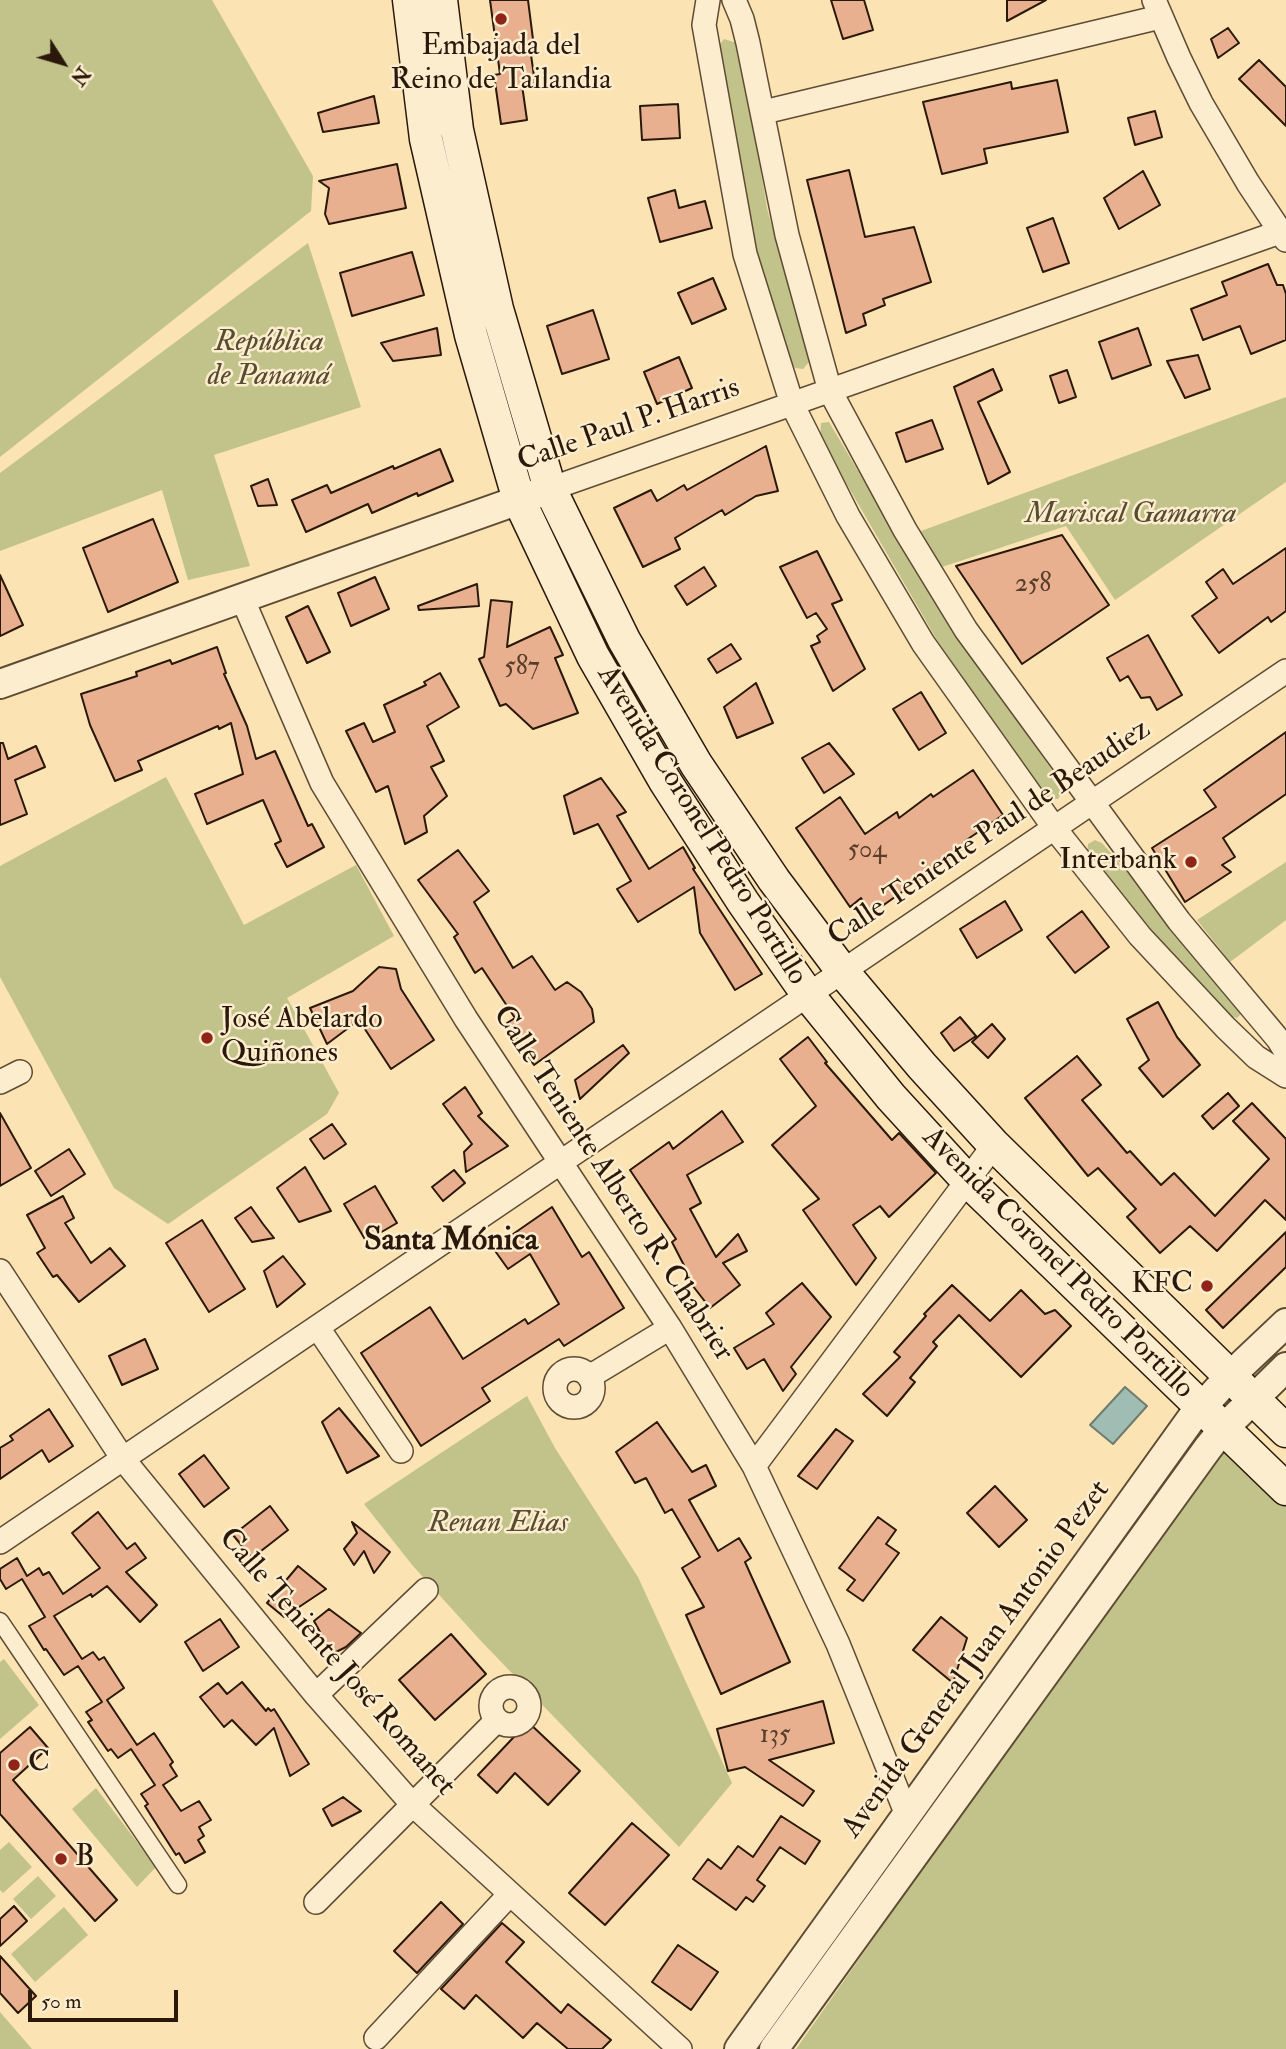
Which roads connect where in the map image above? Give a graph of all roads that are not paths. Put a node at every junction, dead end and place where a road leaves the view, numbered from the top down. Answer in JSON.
{"nodes":[{"id":1,"x":409,"y":0,"type":"edge"},
{"id":2,"x":441,"y":0,"type":"edge"},
{"id":3,"x":708,"y":0,"type":"edge"},
{"id":4,"x":734,"y":0,"type":"edge"},
{"id":5,"x":1157,"y":8,"type":"edge"},
{"id":6,"x":748,"y":43,"type":"junction"},
{"id":7,"x":708,"y":46,"type":"junction"},
{"id":8,"x":764,"y":112,"type":"junction"},
{"id":9,"x":1283,"y":236,"type":"edge"},
{"id":10,"x":830,"y":391,"type":"junction"},
{"id":11,"x":792,"y":404,"type":"junction"},
{"id":12,"x":550,"y":489,"type":"junction"},
{"id":13,"x":519,"y":500,"type":"junction"},
{"id":14,"x":242,"y":598,"type":"junction"},
{"id":15,"x":1286,"y":671,"type":"edge"},
{"id":16,"x":0,"y":684,"type":"edge"},
{"id":17,"x":1091,"y":804,"type":"junction"},
{"id":18,"x":1055,"y":829,"type":"junction"},
{"id":19,"x":843,"y":972,"type":"junction"},
{"id":20,"x":808,"y":995,"type":"junction"},
{"id":21,"x":1252,"y":1007,"type":"junction"},
{"id":22,"x":1225,"y":1027,"type":"junction"},
{"id":23,"x":1286,"y":1052,"type":"edge"},
{"id":24,"x":1286,"y":1076,"type":"edge"},
{"id":25,"x":994,"y":1145,"type":"junction"},
{"id":26,"x":562,"y":1162,"type":"junction"},
{"id":27,"x":968,"y":1181,"type":"junction"},
{"id":28,"x":0,"y":1271,"type":"edge"},
{"id":29,"x":1286,"y":1324,"type":"edge"},
{"id":30,"x":318,"y":1328,"type":"junction"},
{"id":31,"x":670,"y":1328,"type":"junction"},
{"id":32,"x":1286,"y":1367,"type":"edge"},
{"id":33,"x":1230,"y":1376,"type":"junction"},
{"id":34,"x":589,"y":1377,"type":"dead end"},
{"id":35,"x":1254,"y":1399,"type":"junction"},
{"id":36,"x":1201,"y":1406,"type":"junction"},
{"id":37,"x":1224,"y":1428,"type":"junction"},
{"id":38,"x":1286,"y":1431,"type":"edge"},
{"id":39,"x":401,"y":1451,"type":"dead end"},
{"id":40,"x":123,"y":1459,"type":"junction"},
{"id":41,"x":754,"y":1466,"type":"junction"},
{"id":42,"x":1286,"y":1489,"type":"edge"},
{"id":43,"x":0,"y":1542,"type":"edge"},
{"id":44,"x":426,"y":1590,"type":"dead end"},
{"id":45,"x":0,"y":1622,"type":"edge"},
{"id":46,"x":316,"y":1695,"type":"junction"},
{"id":47,"x":498,"y":1720,"type":"dead end"},
{"id":48,"x":412,"y":1804,"type":"junction"},
{"id":49,"x":907,"y":1815,"type":"junction"},
{"id":50,"x":178,"y":1885,"type":"dead end"},
{"id":51,"x":510,"y":1894,"type":"junction"},
{"id":52,"x":316,"y":1902,"type":"dead end"},
{"id":53,"x":376,"y":2038,"type":"dead end"},
{"id":54,"x":680,"y":2049,"type":"edge"},
{"id":55,"x":739,"y":2049,"type":"edge"},
{"id":56,"x":774,"y":2049,"type":"edge"}],
"edges":[{"from":1,"to":13,"type":"main road","name":"Avenida Coronel Pedro Portillo"},
{"from":2,"to":12,"type":"main road","name":"Avenida Coronel Pedro Portillo"},
{"from":3,"to":7,"type":"street"},
{"from":4,"to":6,"type":"street"},
{"from":5,"to":8,"type":"street"},
{"from":5,"to":9,"type":"street"},
{"from":6,"to":7,"type":"street"},
{"from":6,"to":8,"type":"street"},
{"from":7,"to":11,"type":"street"},
{"from":8,"to":10,"type":"street"},
{"from":9,"to":10,"type":"street","name":"Calle Paul P. Harris"},
{"from":10,"to":11,"type":"street","name":"Calle Paul P. Harris"},
{"from":10,"to":17,"type":"street"},
{"from":11,"to":12,"type":"street","name":"Calle Paul P. Harris"},
{"from":11,"to":18,"type":"street"},
{"from":12,"to":13,"type":"street","name":"Calle Paul P. Harris"},
{"from":12,"to":19,"type":"main road","name":"Avenida Coronel Pedro Portillo"},
{"from":13,"to":14,"type":"street","name":"Calle Paul P. Harris"},
{"from":13,"to":20,"type":"main road","name":"Avenida Coronel Pedro Portillo"},
{"from":14,"to":16,"type":"street","name":"Calle Paul P. Harris"},
{"from":14,"to":26,"type":"street","name":"Calle Teniente Alberto R. Chabrier"},
{"from":15,"to":17,"type":"street","name":"Calle Teniente Paul de Beaudiez"},
{"from":17,"to":18,"type":"street","name":"Calle Teniente Paul de Beaudiez"},
{"from":17,"to":21,"type":"street"},
{"from":18,"to":19,"type":"street","name":"Calle Teniente Paul de Beaudiez"},
{"from":18,"to":22,"type":"street"},
{"from":19,"to":20,"type":"street","name":"Calle Teniente Paul de Beaudiez"},
{"from":19,"to":25,"type":"main road","name":"Avenida Coronel Pedro Portillo"},
{"from":20,"to":26,"type":"street","name":"Calle Teniente Paul de Beaudiez"},
{"from":20,"to":27,"type":"main road","name":"Avenida Coronel Pedro Portillo"},
{"from":21,"to":22,"type":"street"},
{"from":21,"to":23,"type":"street"},
{"from":22,"to":24,"type":"street"},
{"from":25,"to":27,"type":"street"},
{"from":25,"to":33,"type":"main road","name":"Avenida Coronel Pedro Portillo"},
{"from":26,"to":30,"type":"street","name":"Calle Teniente Paul de Beaudiez"},
{"from":26,"to":31,"type":"street","name":"Calle Teniente Alberto R. Chabrier"},
{"from":27,"to":36,"type":"main road","name":"Avenida Coronel Pedro Portillo"},
{"from":27,"to":41,"type":"street"},
{"from":28,"to":40,"type":"street","name":"Calle Teniente José Romanet"},
{"from":29,"to":33,"type":"street","name":"Avenida General Juan Antonio Pezet"},
{"from":30,"to":39,"type":"street"},
{"from":30,"to":40,"type":"street","name":"Calle Teniente Paul de Beaudiez"},
{"from":31,"to":34,"type":"street"},
{"from":31,"to":41,"type":"street","name":"Calle Teniente Alberto R. Chabrier"},
{"from":32,"to":35,"type":"street","name":"Avenida General Juan Antonio Pezet"},
{"from":33,"to":35,"type":"main road","name":"Avenida Coronel Pedro Portillo"},
{"from":33,"to":36,"type":"street","name":"Avenida General Juan Antonio Pezet"},
{"from":35,"to":37,"type":"street","name":"Avenida General Juan Antonio Pezet"},
{"from":35,"to":38,"type":"main road","name":"Avenida Coronel Pedro Portillo"},
{"from":36,"to":37,"type":"main road","name":"Avenida Coronel Pedro Portillo"},
{"from":36,"to":49,"type":"street","name":"Avenida General Juan Antonio Pezet"},
{"from":37,"to":42,"type":"main road","name":"Avenida Coronel Pedro Portillo"},
{"from":37,"to":56,"type":"street","name":"Avenida General Juan Antonio Pezet"},
{"from":40,"to":43,"type":"street","name":"Calle Teniente Paul de Beaudiez"},
{"from":40,"to":46,"type":"street","name":"Calle Teniente José Romanet"},
{"from":41,"to":49,"type":"street","name":"Calle Teniente Alberto R. Chabrier"},
{"from":44,"to":46,"type":"street"},
{"from":45,"to":50,"type":"street"},
{"from":46,"to":48,"type":"street","name":"Calle Teniente José Romanet"},
{"from":47,"to":48,"type":"street"},
{"from":48,"to":51,"type":"street","name":"Calle Teniente José Romanet"},
{"from":48,"to":52,"type":"street"},
{"from":49,"to":55,"type":"street","name":"Avenida General Juan Antonio Pezet"},
{"from":51,"to":53,"type":"street"},
{"from":51,"to":54,"type":"street","name":"Calle Teniente José Romanet"}]}
